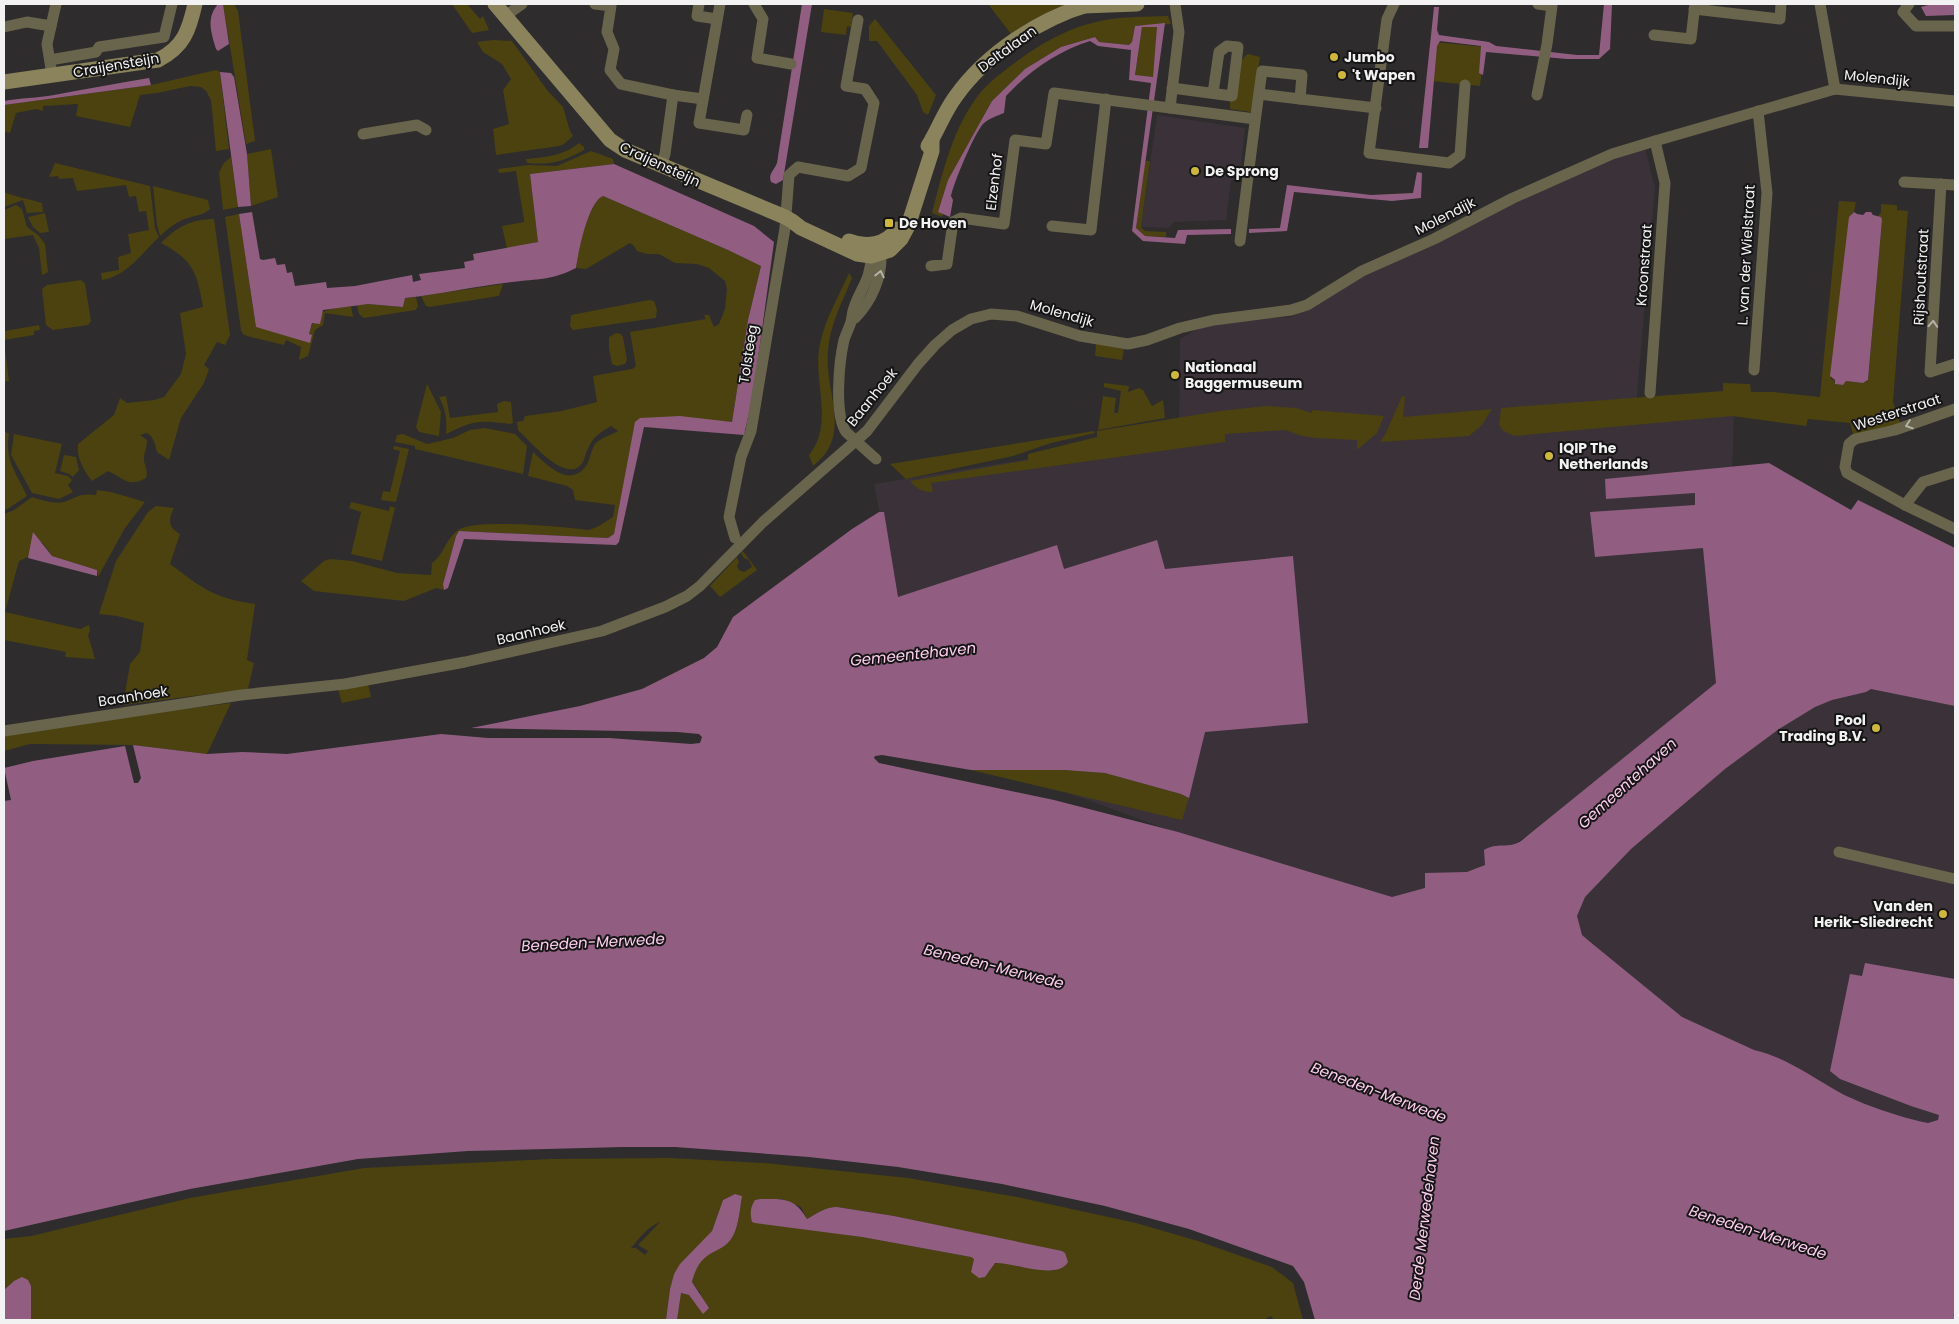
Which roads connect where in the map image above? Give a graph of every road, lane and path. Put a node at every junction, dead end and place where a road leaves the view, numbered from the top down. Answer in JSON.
{"nodes":[{"id":1,"x":56,"y":4,"type":"edge"},
{"id":2,"x":172,"y":4,"type":"edge"},
{"id":3,"x":195,"y":4,"type":"edge"},
{"id":4,"x":495,"y":4,"type":"edge"},
{"id":5,"x":522,"y":4,"type":"edge"},
{"id":6,"x":595,"y":4,"type":"edge"},
{"id":7,"x":699,"y":4,"type":"edge"},
{"id":8,"x":720,"y":4,"type":"edge"},
{"id":9,"x":754,"y":4,"type":"edge"},
{"id":10,"x":1136,"y":4,"type":"edge"},
{"id":11,"x":1175,"y":4,"type":"edge"},
{"id":12,"x":1394,"y":4,"type":"edge"},
{"id":13,"x":1538,"y":4,"type":"edge"},
{"id":14,"x":1781,"y":4,"type":"edge"},
{"id":15,"x":1820,"y":4,"type":"edge"},
{"id":16,"x":1909,"y":4,"type":"edge"},
{"id":17,"x":1087,"y":5,"type":"edge"},
{"id":18,"x":1694,"y":6,"type":"edge"},
{"id":19,"x":506,"y":16,"type":"junction"},
{"id":20,"x":717,"y":19,"type":"junction"},
{"id":21,"x":858,"y":20,"type":"dead end"},
{"id":22,"x":51,"y":26,"type":"junction"},
{"id":23,"x":1955,"y":26,"type":"edge"},
{"id":24,"x":4,"y":27,"type":"edge"},
{"id":25,"x":1654,"y":35,"type":"dead end"},
{"id":26,"x":50,"y":60,"type":"junction"},
{"id":27,"x":791,"y":64,"type":"dead end"},
{"id":28,"x":52,"y":75,"type":"junction"},
{"id":29,"x":4,"y":82,"type":"edge"},
{"id":30,"x":1465,"y":85,"type":"dead end"},
{"id":31,"x":1172,"y":88,"type":"junction"},
{"id":32,"x":1835,"y":89,"type":"junction"},
{"id":33,"x":1213,"y":93,"type":"dead end"},
{"id":34,"x":1258,"y":94,"type":"junction"},
{"id":35,"x":673,"y":95,"type":"junction"},
{"id":36,"x":1536,"y":96,"type":"dead end"},
{"id":37,"x":703,"y":99,"type":"junction"},
{"id":38,"x":1106,"y":99,"type":"junction"},
{"id":39,"x":1300,"y":99,"type":"junction"},
{"id":40,"x":1955,"y":101,"type":"edge"},
{"id":41,"x":1170,"y":108,"type":"junction"},
{"id":42,"x":1376,"y":108,"type":"junction"},
{"id":43,"x":1758,"y":111,"type":"junction"},
{"id":44,"x":747,"y":115,"type":"dead end"},
{"id":45,"x":1255,"y":119,"type":"junction"},
{"id":46,"x":426,"y":130,"type":"dead end"},
{"id":47,"x":363,"y":134,"type":"dead end"},
{"id":48,"x":1655,"y":141,"type":"junction"},
{"id":49,"x":661,"y":166,"type":"junction"},
{"id":50,"x":1904,"y":182,"type":"dead end"},
{"id":51,"x":1941,"y":184,"type":"junction"},
{"id":52,"x":1955,"y":185,"type":"edge"},
{"id":53,"x":789,"y":219,"type":"junction"},
{"id":54,"x":1052,"y":226,"type":"dead end"},
{"id":55,"x":1240,"y":241,"type":"dead end"},
{"id":56,"x":875,"y":252,"type":"junction"},
{"id":57,"x":931,"y":266,"type":"dead end"},
{"id":58,"x":952,"y":330,"type":"joint"},
{"id":59,"x":1955,"y":364,"type":"edge"},
{"id":60,"x":1754,"y":370,"type":"dead end"},
{"id":61,"x":1650,"y":393,"type":"dead end"},
{"id":62,"x":1955,"y":409,"type":"edge"},
{"id":63,"x":856,"y":440,"type":"junction"},
{"id":64,"x":876,"y":459,"type":"dead end"},
{"id":65,"x":1955,"y":472,"type":"edge"},
{"id":66,"x":1905,"y":505,"type":"junction"},
{"id":67,"x":1955,"y":529,"type":"edge"},
{"id":68,"x":734,"y":538,"type":"dead end"},
{"id":69,"x":4,"y":730,"type":"edge"},
{"id":70,"x":1838,"y":852,"type":"dead end"},
{"id":71,"x":1955,"y":879,"type":"edge"}],
"edges":[{"from":1,"to":22,"type":"street"},
{"from":2,"to":26,"type":"street"},
{"from":3,"to":28,"type":"street","name":"Craijensteijn"},
{"from":4,"to":19,"type":"street","name":"Craijensteijn"},
{"from":5,"to":19,"type":"street"},
{"from":6,"to":35,"type":"street"},
{"from":7,"to":20,"type":"street"},
{"from":8,"to":20,"type":"street"},
{"from":9,"to":27,"type":"street"},
{"from":10,"to":17,"type":"street","name":"Deltalaan"},
{"from":11,"to":31,"type":"street"},
{"from":12,"to":42,"type":"street"},
{"from":13,"to":36,"type":"street"},
{"from":14,"to":18,"type":"street"},
{"from":15,"to":32,"type":"street"},
{"from":16,"to":23,"type":"street"},
{"from":17,"to":56,"type":"street","name":"Deltalaan"},
{"from":18,"to":25,"type":"street"},
{"from":19,"to":49,"type":"street","name":"Craijensteijn"},
{"from":20,"to":37,"type":"street"},
{"from":21,"to":53,"type":"street","name":"Tolsteeg"},
{"from":22,"to":24,"type":"street"},
{"from":22,"to":26,"type":"street"},
{"from":26,"to":28,"type":"street"},
{"from":28,"to":29,"type":"street","name":"Craijensteijn"},
{"from":30,"to":42,"type":"street"},
{"from":31,"to":33,"type":"street"},
{"from":31,"to":41,"type":"street"},
{"from":32,"to":40,"type":"street","name":"Molendijk"},
{"from":32,"to":43,"type":"street","name":"Molendijk"},
{"from":34,"to":39,"type":"street"},
{"from":34,"to":39,"type":"street"},
{"from":34,"to":45,"type":"street"},
{"from":35,"to":37,"type":"street"},
{"from":35,"to":49,"type":"street"},
{"from":37,"to":44,"type":"street"},
{"from":38,"to":41,"type":"street","name":"Elzenhof"},
{"from":38,"to":54,"type":"street"},
{"from":38,"to":57,"type":"street","name":"Elzenhof"},
{"from":39,"to":42,"type":"street"},
{"from":41,"to":45,"type":"street","name":"Elzenhof"},
{"from":43,"to":48,"type":"street","name":"Molendijk"},
{"from":43,"to":60,"type":"street","name":"L. van der Wielstraat"},
{"from":45,"to":55,"type":"street"},
{"from":46,"to":47,"type":"street"},
{"from":48,"to":58,"type":"street","name":"Molendijk"},
{"from":48,"to":61,"type":"street","name":"Kroonstraat"},
{"from":49,"to":53,"type":"street","name":"Craijensteijn"},
{"from":50,"to":51,"type":"street"},
{"from":51,"to":52,"type":"street"},
{"from":59,"to":51,"type":"street","name":"Rijshoutstraat","one_way":true},
{"from":53,"to":56,"type":"street","name":"Craijensteijn"},
{"from":53,"to":68,"type":"street","name":"Tolsteeg"},
{"from":56,"to":63,"type":"street"},
{"from":58,"to":63,"type":"street","name":"Baanhoek"},
{"from":62,"to":66,"type":"street","name":"Westerstraat","one_way":true},
{"from":63,"to":64,"type":"street"},
{"from":63,"to":69,"type":"street","name":"Baanhoek"},
{"from":65,"to":66,"type":"street"},
{"from":66,"to":67,"type":"street"},
{"from":70,"to":71,"type":"street"}]}
